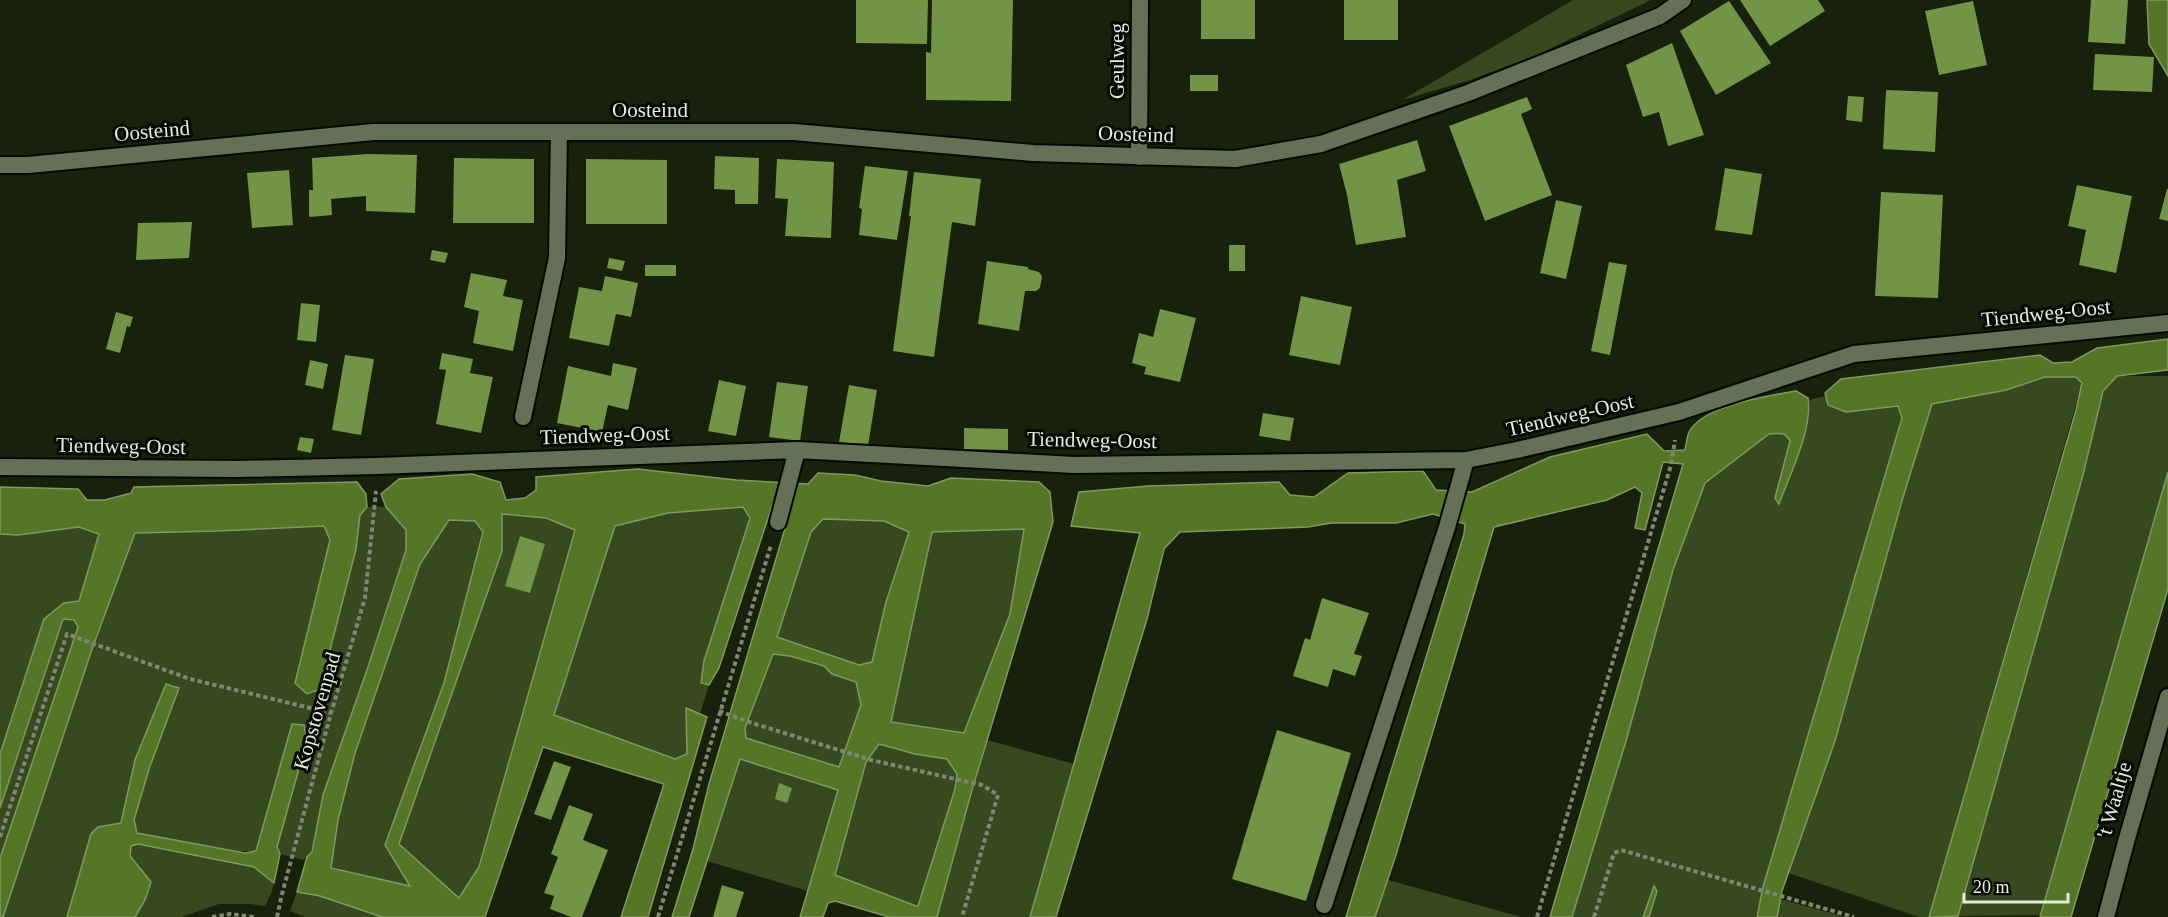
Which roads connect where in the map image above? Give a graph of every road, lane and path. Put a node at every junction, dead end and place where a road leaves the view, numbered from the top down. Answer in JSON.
{"nodes":[{"id":1,"x":1140,"y":0,"type":"edge"},
{"id":2,"x":1683,"y":0,"type":"edge"},
{"id":3,"x":559,"y":132,"type":"junction"},
{"id":4,"x":1139,"y":157,"type":"junction"},
{"id":5,"x":0,"y":165,"type":"edge"},
{"id":6,"x":2168,"y":323,"type":"edge"},
{"id":7,"x":523,"y":417,"type":"dead end"},
{"id":8,"x":1675,"y":446,"type":"dead end"},
{"id":9,"x":797,"y":450,"type":"junction"},
{"id":10,"x":1465,"y":466,"type":"junction"},
{"id":11,"x":0,"y":467,"type":"edge"},
{"id":12,"x":376,"y":488,"type":"dead end"},
{"id":13,"x":778,"y":522,"type":"joint"},
{"id":14,"x":2168,"y":697,"type":"edge"},
{"id":15,"x":719,"y":711,"type":"junction"},
{"id":16,"x":331,"y":713,"type":"junction"},
{"id":17,"x":0,"y":837,"type":"edge"},
{"id":18,"x":1324,"y":905,"type":"dead end"},
{"id":19,"x":212,"y":917,"type":"edge"},
{"id":20,"x":254,"y":917,"type":"edge"},
{"id":21,"x":277,"y":917,"type":"edge"},
{"id":22,"x":658,"y":917,"type":"edge"},
{"id":23,"x":962,"y":917,"type":"edge"},
{"id":24,"x":1537,"y":917,"type":"edge"},
{"id":25,"x":1594,"y":917,"type":"edge"},
{"id":26,"x":1854,"y":917,"type":"edge"},
{"id":27,"x":2106,"y":917,"type":"edge"}],
"edges":[{"from":1,"to":4,"type":"street","name":"Geulweg"},
{"from":2,"to":4,"type":"street","name":"Oosteind"},
{"from":3,"to":4,"type":"street","name":"Oosteind"},
{"from":3,"to":5,"type":"street","name":"Oosteind"},
{"from":3,"to":7,"type":"street"},
{"from":6,"to":10,"type":"street","name":"Tiendweg-Oost"},
{"from":8,"to":24,"type":"path"},
{"from":9,"to":10,"type":"street","name":"Tiendweg-Oost"},
{"from":9,"to":11,"type":"street","name":"Tiendweg-Oost"},
{"from":9,"to":13,"type":"street"},
{"from":10,"to":18,"type":"street"},
{"from":12,"to":16,"type":"path","name":"Kopstovenpad"},
{"from":13,"to":15,"type":"path"},
{"from":14,"to":27,"type":"street","name":"'t Waaltje"},
{"from":15,"to":22,"type":"path"},
{"from":15,"to":23,"type":"path"},
{"from":16,"to":17,"type":"path"},
{"from":16,"to":21,"type":"path","name":"Kopstovenpad"},
{"from":19,"to":20,"type":"path"},
{"from":25,"to":26,"type":"path"}]}
